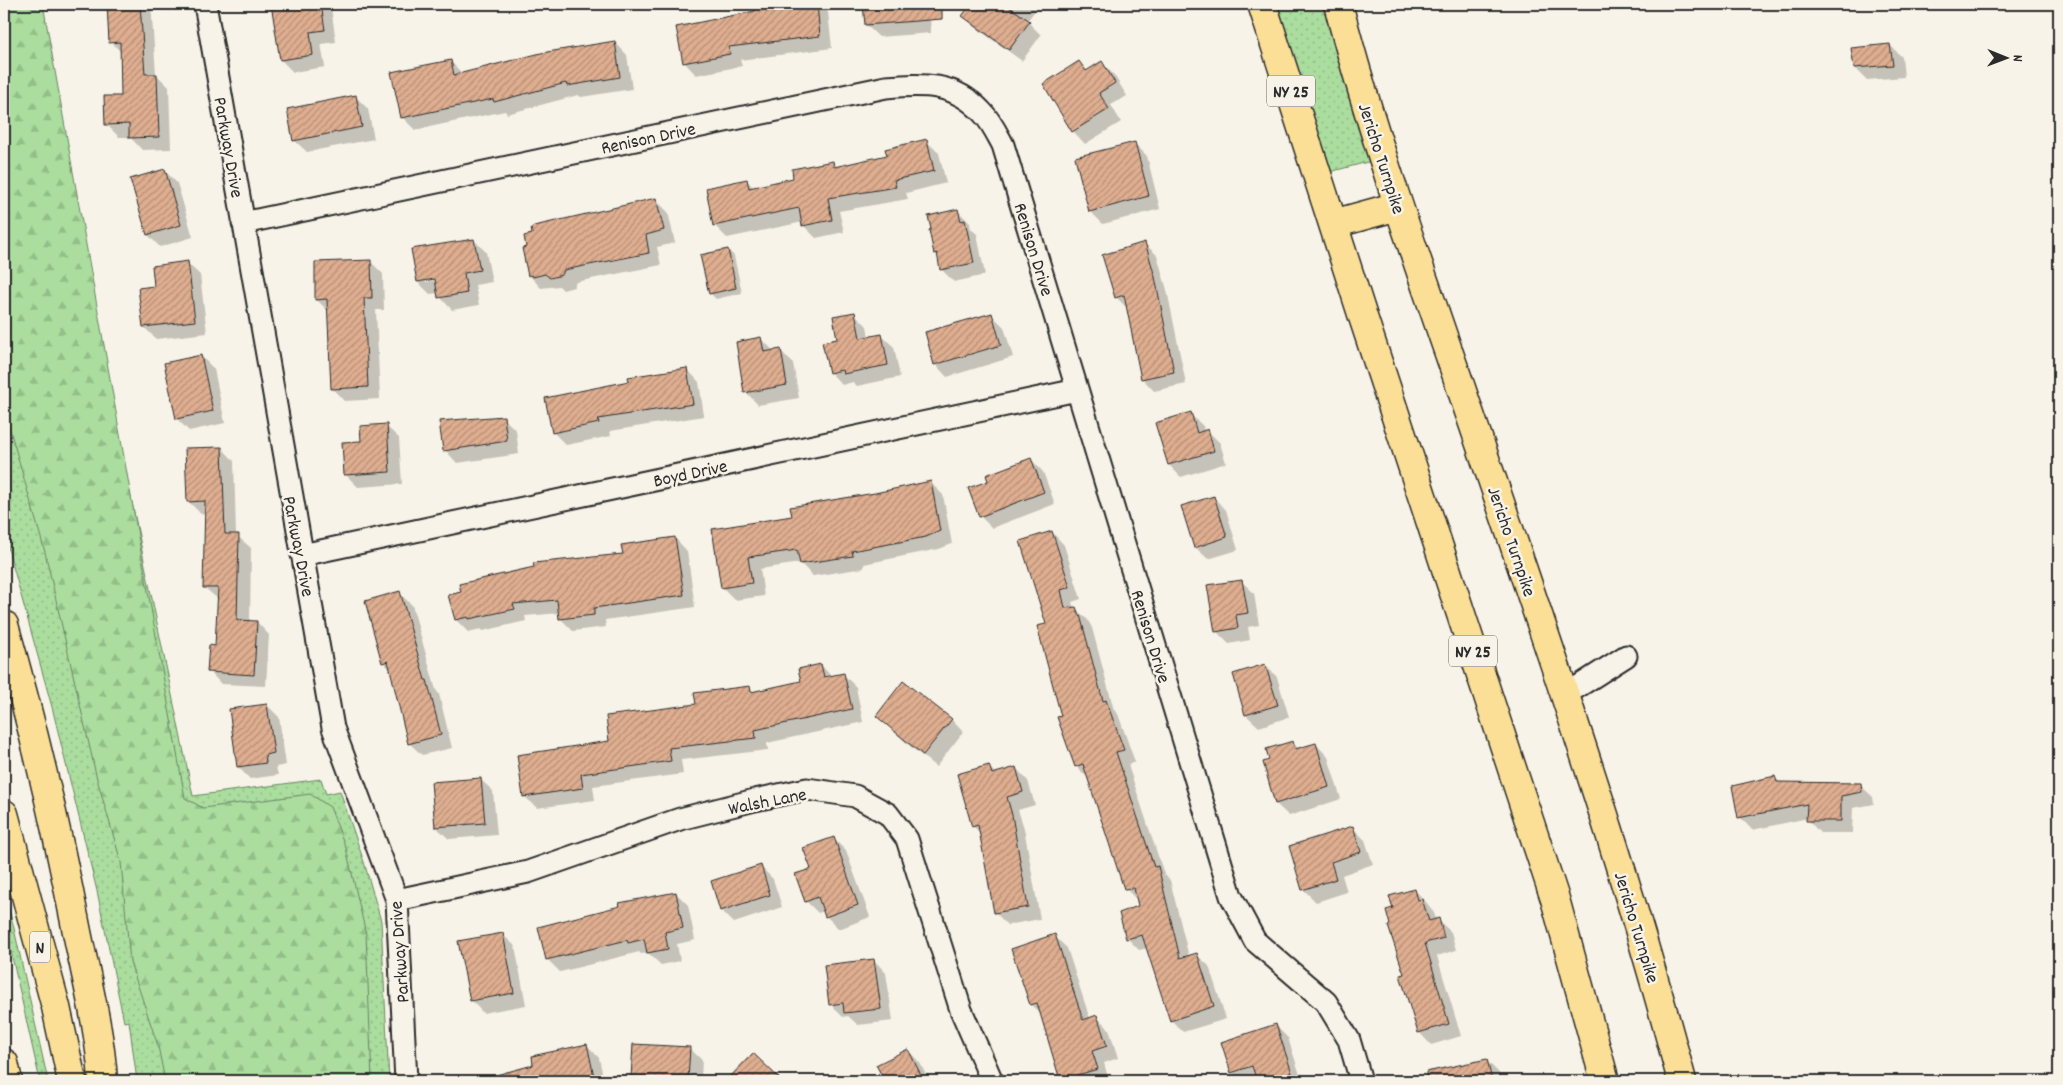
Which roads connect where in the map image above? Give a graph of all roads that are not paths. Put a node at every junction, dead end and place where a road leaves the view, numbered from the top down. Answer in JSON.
{"nodes":[{"id":1,"x":205,"y":4,"type":"edge"},
{"id":2,"x":1262,"y":4,"type":"edge"},
{"id":3,"x":1338,"y":4,"type":"edge"},
{"id":4,"x":1398,"y":206,"type":"junction"},
{"id":5,"x":243,"y":223,"type":"junction"},
{"id":6,"x":1333,"y":224,"type":"junction"},
{"id":7,"x":1078,"y":390,"type":"junction"},
{"id":8,"x":302,"y":555,"type":"junction"},
{"id":9,"x":4,"y":625,"type":"edge"},
{"id":10,"x":1626,"y":656,"type":"dead end"},
{"id":11,"x":1565,"y":695,"type":"junction"},
{"id":12,"x":4,"y":814,"type":"edge"},
{"id":13,"x":397,"y":900,"type":"junction"},
{"id":14,"x":4,"y":1062,"type":"edge"},
{"id":15,"x":8,"y":1081,"type":"edge"},
{"id":16,"x":72,"y":1081,"type":"edge"},
{"id":17,"x":104,"y":1081,"type":"edge"},
{"id":18,"x":406,"y":1081,"type":"edge"},
{"id":19,"x":992,"y":1081,"type":"edge"},
{"id":20,"x":1362,"y":1081,"type":"edge"},
{"id":21,"x":1605,"y":1081,"type":"edge"},
{"id":22,"x":1682,"y":1081,"type":"edge"}],
"edges":[{"from":1,"to":5,"type":"street","name":"Parkway Drive"},
{"from":2,"to":6,"type":"main road","number":"NY 25"},
{"from":3,"to":4,"type":"main road","name":"Jericho Turnpike"},
{"from":4,"to":6,"type":"main road"},
{"from":4,"to":11,"type":"main road","name":"Jericho Turnpike"},
{"from":5,"to":7,"type":"street","name":"Renison Drive"},
{"from":5,"to":8,"type":"street","name":"Parkway Drive"},
{"from":6,"to":21,"type":"main road","number":"NY 25"},
{"from":7,"to":8,"type":"street","name":"Boyd Drive"},
{"from":7,"to":20,"type":"street","name":"Renison Drive"},
{"from":8,"to":13,"type":"street","name":"Parkway Drive"},
{"from":9,"to":17,"type":"main road"},
{"from":10,"to":11,"type":"street"},
{"from":11,"to":22,"type":"main road","name":"Jericho Turnpike"},
{"from":12,"to":16,"type":"main road","number":"N"},
{"from":13,"to":18,"type":"street","name":"Parkway Drive"},
{"from":13,"to":19,"type":"street","name":"Walsh Lane"},
{"from":14,"to":15,"type":"main road"}]}
